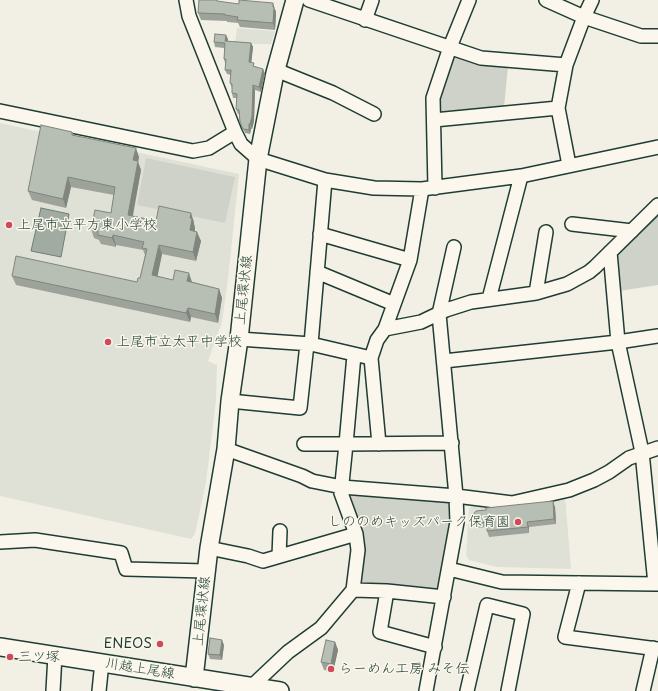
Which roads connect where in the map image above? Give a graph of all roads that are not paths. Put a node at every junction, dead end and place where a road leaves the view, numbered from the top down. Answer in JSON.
{"nodes":[{"id":1,"x":186,"y":0,"type":"edge"},
{"id":2,"x":295,"y":0,"type":"edge"},
{"id":3,"x":309,"y":0,"type":"edge"},
{"id":4,"x":372,"y":0,"type":"edge"},
{"id":5,"x":469,"y":0,"type":"edge"},
{"id":6,"x":546,"y":0,"type":"edge"},
{"id":7,"x":592,"y":0,"type":"edge"},
{"id":8,"x":584,"y":17,"type":"junction"},
{"id":9,"x":365,"y":20,"type":"junction"},
{"id":10,"x":658,"y":36,"type":"edge"},
{"id":11,"x":450,"y":47,"type":"junction"},
{"id":12,"x":566,"y":64,"type":"junction"},
{"id":13,"x":276,"y":70,"type":"junction"},
{"id":14,"x":558,"y":108,"type":"junction"},
{"id":15,"x":0,"y":111,"type":"edge"},
{"id":16,"x":374,"y":114,"type":"dead end"},
{"id":17,"x":434,"y":120,"type":"junction"},
{"id":18,"x":235,"y":132,"type":"junction"},
{"id":19,"x":658,"y":147,"type":"edge"},
{"id":20,"x":258,"y":159,"type":"junction"},
{"id":21,"x":569,"y":165,"type":"junction"},
{"id":22,"x":521,"y":176,"type":"junction"},
{"id":23,"x":325,"y":180,"type":"junction"},
{"id":24,"x":428,"y":188,"type":"junction"},
{"id":25,"x":658,"y":205,"type":"edge"},
{"id":26,"x":572,"y":224,"type":"dead end"},
{"id":27,"x":632,"y":231,"type":"junction"},
{"id":28,"x":546,"y":232,"type":"dead end"},
{"id":29,"x":320,"y":234,"type":"junction"},
{"id":30,"x":454,"y":247,"type":"dead end"},
{"id":31,"x":610,"y":252,"type":"junction"},
{"id":32,"x":410,"y":260,"type":"junction"},
{"id":33,"x":317,"y":272,"type":"junction"},
{"id":34,"x":536,"y":293,"type":"junction"},
{"id":35,"x":489,"y":299,"type":"junction"},
{"id":36,"x":394,"y":304,"type":"junction"},
{"id":37,"x":439,"y":314,"type":"junction"},
{"id":38,"x":386,"y":329,"type":"junction"},
{"id":39,"x":658,"y":336,"type":"edge"},
{"id":40,"x":239,"y":339,"type":"junction"},
{"id":41,"x":618,"y":342,"type":"junction"},
{"id":42,"x":309,"y":344,"type":"junction"},
{"id":43,"x":354,"y":354,"type":"junction"},
{"id":44,"x":371,"y":358,"type":"junction"},
{"id":45,"x":444,"y":361,"type":"junction"},
{"id":46,"x":230,"y":401,"type":"junction"},
{"id":47,"x":452,"y":443,"type":"junction"},
{"id":48,"x":304,"y":444,"type":"dead end"},
{"id":49,"x":346,"y":444,"type":"junction"},
{"id":50,"x":380,"y":444,"type":"junction"},
{"id":51,"x":658,"y":448,"type":"edge"},
{"id":52,"x":226,"y":449,"type":"junction"},
{"id":53,"x":642,"y":452,"type":"junction"},
{"id":54,"x":342,"y":487,"type":"junction"},
{"id":55,"x":456,"y":496,"type":"junction"},
{"id":56,"x":280,"y":531,"type":"dead end"},
{"id":57,"x":654,"y":532,"type":"edge"},
{"id":58,"x":356,"y":534,"type":"junction"},
{"id":59,"x":0,"y":542,"type":"edge"},
{"id":60,"x":209,"y":548,"type":"junction"},
{"id":61,"x":279,"y":556,"type":"junction"},
{"id":62,"x":449,"y":569,"type":"junction"},
{"id":63,"x":206,"y":571,"type":"junction"},
{"id":64,"x":579,"y":583,"type":"junction"},
{"id":65,"x":657,"y":584,"type":"edge"},
{"id":66,"x":354,"y":590,"type":"junction"},
{"id":67,"x":387,"y":591,"type":"junction"},
{"id":68,"x":444,"y":597,"type":"junction"},
{"id":69,"x":0,"y":647,"type":"edge"},
{"id":70,"x":435,"y":647,"type":"junction"},
{"id":71,"x":656,"y":649,"type":"edge"},
{"id":72,"x":55,"y":655,"type":"junction"},
{"id":73,"x":102,"y":662,"type":"junction"},
{"id":74,"x":194,"y":678,"type":"junction"},
{"id":75,"x":213,"y":686,"type":"edge"},
{"id":76,"x":252,"y":686,"type":"junction"},
{"id":77,"x":52,"y":691,"type":"edge"},
{"id":78,"x":99,"y":691,"type":"edge"},
{"id":79,"x":280,"y":691,"type":"edge"},
{"id":80,"x":426,"y":691,"type":"edge"},
{"id":81,"x":467,"y":691,"type":"edge"},
{"id":82,"x":508,"y":691,"type":"edge"},
{"id":83,"x":643,"y":691,"type":"edge"}],
"edges":[{"from":1,"to":18,"type":"street"},
{"from":2,"to":13,"type":"main road","name":"上尾環状線"},
{"from":3,"to":9,"type":"street"},
{"from":4,"to":9,"type":"street"},
{"from":5,"to":11,"type":"street"},
{"from":6,"to":8,"type":"street"},
{"from":7,"to":8,"type":"street"},
{"from":8,"to":10,"type":"street"},
{"from":8,"to":12,"type":"street"},
{"from":9,"to":11,"type":"street"},
{"from":11,"to":12,"type":"street"},
{"from":11,"to":17,"type":"street"},
{"from":12,"to":14,"type":"street"},
{"from":13,"to":16,"type":"street"},
{"from":13,"to":20,"type":"main road","name":"上尾環状線"},
{"from":14,"to":17,"type":"street"},
{"from":14,"to":21,"type":"street"},
{"from":15,"to":18,"type":"street"},
{"from":17,"to":24,"type":"street"},
{"from":18,"to":20,"type":"street"},
{"from":19,"to":21,"type":"street"},
{"from":20,"to":23,"type":"street"},
{"from":20,"to":40,"type":"main road","name":"上尾環状線"},
{"from":21,"to":22,"type":"street"},
{"from":22,"to":24,"type":"street"},
{"from":22,"to":35,"type":"street"},
{"from":23,"to":24,"type":"street"},
{"from":23,"to":29,"type":"street"},
{"from":24,"to":32,"type":"street"},
{"from":25,"to":27,"type":"street"},
{"from":26,"to":27,"type":"street"},
{"from":27,"to":31,"type":"street"},
{"from":28,"to":34,"type":"street"},
{"from":29,"to":32,"type":"street"},
{"from":29,"to":33,"type":"street"},
{"from":30,"to":37,"type":"street"},
{"from":31,"to":34,"type":"street"},
{"from":31,"to":41,"type":"street"},
{"from":32,"to":36,"type":"street"},
{"from":33,"to":36,"type":"street"},
{"from":33,"to":42,"type":"street"},
{"from":34,"to":35,"type":"street"},
{"from":35,"to":37,"type":"street"},
{"from":36,"to":38,"type":"street"},
{"from":37,"to":38,"type":"street"},
{"from":37,"to":45,"type":"street"},
{"from":38,"to":44,"type":"street"},
{"from":39,"to":41,"type":"street"},
{"from":40,"to":42,"type":"street"},
{"from":40,"to":46,"type":"main road","name":"上尾環状線"},
{"from":41,"to":45,"type":"street"},
{"from":41,"to":53,"type":"street"},
{"from":42,"to":43,"type":"street"},
{"from":42,"to":46,"type":"street"},
{"from":43,"to":44,"type":"street"},
{"from":43,"to":49,"type":"street"},
{"from":44,"to":50,"type":"street"},
{"from":45,"to":47,"type":"street"},
{"from":46,"to":52,"type":"main road","name":"上尾環状線"},
{"from":47,"to":50,"type":"street"},
{"from":47,"to":55,"type":"street"},
{"from":48,"to":49,"type":"street"},
{"from":49,"to":50,"type":"street"},
{"from":49,"to":54,"type":"street"},
{"from":51,"to":53,"type":"street"},
{"from":52,"to":54,"type":"street"},
{"from":52,"to":60,"type":"main road","name":"上尾環状線"},
{"from":53,"to":55,"type":"street"},
{"from":53,"to":57,"type":"street"},
{"from":54,"to":55,"type":"street"},
{"from":54,"to":58,"type":"street"},
{"from":55,"to":62,"type":"street"},
{"from":56,"to":61,"type":"street"},
{"from":57,"to":65,"type":"street"},
{"from":58,"to":61,"type":"street"},
{"from":58,"to":66,"type":"street"},
{"from":59,"to":63,"type":"street"},
{"from":60,"to":61,"type":"street"},
{"from":60,"to":63,"type":"main road","name":"上尾環状線"},
{"from":62,"to":64,"type":"street"},
{"from":62,"to":68,"type":"street"},
{"from":63,"to":74,"type":"main road","name":"上尾環状線"},
{"from":64,"to":65,"type":"street"},
{"from":64,"to":71,"type":"street"},
{"from":66,"to":67,"type":"street"},
{"from":66,"to":76,"type":"street"},
{"from":67,"to":68,"type":"street"},
{"from":67,"to":70,"type":"street"},
{"from":68,"to":70,"type":"street"},
{"from":69,"to":72,"type":"main road","name":"川越上尾線"},
{"from":70,"to":80,"type":"street"},
{"from":71,"to":83,"type":"street"},
{"from":72,"to":73,"type":"main road","name":"川越上尾線"},
{"from":72,"to":77,"type":"street"},
{"from":73,"to":74,"type":"main road","name":"川越上尾線"},
{"from":73,"to":78,"type":"street"},
{"from":74,"to":75,"type":"main road","name":"川越上尾線"},
{"from":75,"to":76,"type":"main road","name":"川越上尾線"},
{"from":76,"to":79,"type":"main road","name":"川越上尾線"},
{"from":81,"to":82,"type":"street"}]}
